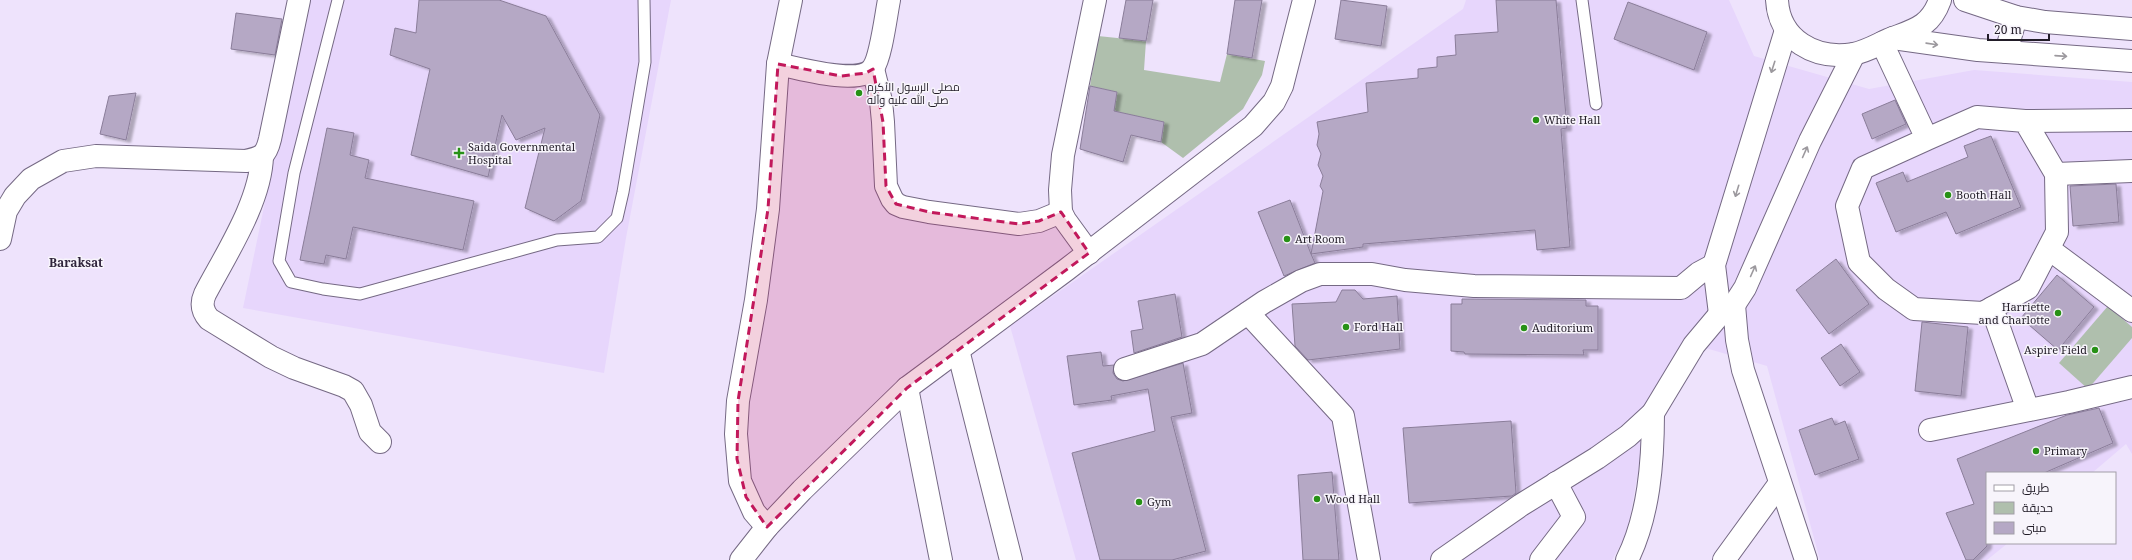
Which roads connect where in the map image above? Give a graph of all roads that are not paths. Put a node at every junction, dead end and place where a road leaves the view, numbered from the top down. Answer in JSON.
{"nodes":[{"id":1,"x":299,"y":0,"type":"edge"},
{"id":2,"x":338,"y":0,"type":"edge"},
{"id":3,"x":644,"y":0,"type":"edge"},
{"id":4,"x":791,"y":0,"type":"edge"},
{"id":5,"x":890,"y":0,"type":"edge"},
{"id":6,"x":1095,"y":0,"type":"edge"},
{"id":7,"x":1304,"y":0,"type":"edge"},
{"id":8,"x":1582,"y":0,"type":"edge"},
{"id":9,"x":1777,"y":0,"type":"edge"},
{"id":10,"x":1940,"y":0,"type":"edge"},
{"id":11,"x":1965,"y":0,"type":"edge"},
{"id":12,"x":2016,"y":16,"type":"junction"},
{"id":13,"x":2132,"y":29,"type":"edge"},
{"id":14,"x":1786,"y":30,"type":"junction"},
{"id":15,"x":1888,"y":40,"type":"junction"},
{"id":16,"x":2006,"y":52,"type":"junction"},
{"id":17,"x":1854,"y":54,"type":"junction"},
{"id":18,"x":2132,"y":61,"type":"edge"},
{"id":19,"x":778,"y":64,"type":"junction"},
{"id":20,"x":873,"y":69,"type":"junction"},
{"id":21,"x":1596,"y":104,"type":"dead end"},
{"id":22,"x":2132,"y":120,"type":"edge"},
{"id":23,"x":2025,"y":121,"type":"junction"},
{"id":24,"x":1927,"y":139,"type":"junction"},
{"id":25,"x":262,"y":156,"type":"junction"},
{"id":26,"x":2132,"y":171,"type":"edge"},
{"id":27,"x":2056,"y":174,"type":"junction"},
{"id":28,"x":1061,"y":212,"type":"junction"},
{"id":29,"x":0,"y":239,"type":"edge"},
{"id":30,"x":2049,"y":249,"type":"junction"},
{"id":31,"x":1089,"y":252,"type":"junction"},
{"id":32,"x":1714,"y":265,"type":"junction"},
{"id":33,"x":1992,"y":308,"type":"junction"},
{"id":34,"x":1727,"y":309,"type":"junction"},
{"id":35,"x":2132,"y":311,"type":"edge"},
{"id":36,"x":1248,"y":313,"type":"junction"},
{"id":37,"x":958,"y":350,"type":"junction"},
{"id":38,"x":1125,"y":369,"type":"dead end"},
{"id":39,"x":2132,"y":387,"type":"edge"},
{"id":40,"x":907,"y":388,"type":"junction"},
{"id":41,"x":2028,"y":410,"type":"junction"},
{"id":42,"x":1653,"y":413,"type":"junction"},
{"id":43,"x":1930,"y":430,"type":"dead end"},
{"id":44,"x":380,"y":442,"type":"dead end"},
{"id":45,"x":1556,"y":483,"type":"junction"},
{"id":46,"x":1780,"y":483,"type":"junction"},
{"id":47,"x":767,"y":527,"type":"junction"},
{"id":48,"x":741,"y":560,"type":"edge"},
{"id":49,"x":941,"y":560,"type":"edge"},
{"id":50,"x":1011,"y":560,"type":"edge"},
{"id":51,"x":1369,"y":560,"type":"edge"},
{"id":52,"x":1442,"y":560,"type":"edge"},
{"id":53,"x":1541,"y":560,"type":"edge"},
{"id":54,"x":1627,"y":560,"type":"edge"},
{"id":55,"x":1724,"y":560,"type":"edge"},
{"id":56,"x":1806,"y":560,"type":"edge"}],
"edges":[{"from":1,"to":25,"type":"street"},
{"from":2,"to":3,"type":"lane"},
{"from":4,"to":19,"type":"street"},
{"from":5,"to":20,"type":"street"},
{"from":6,"to":28,"type":"street"},
{"from":7,"to":31,"type":"street"},
{"from":8,"to":21,"type":"lane"},
{"from":9,"to":14,"type":"street"},
{"from":10,"to":15,"type":"street"},
{"from":11,"to":12,"type":"street"},
{"from":12,"to":13,"type":"street"},
{"from":12,"to":16,"type":"street"},
{"from":14,"to":17,"type":"street"},
{"from":14,"to":32,"type":"street","one_way":true},
{"from":15,"to":16,"type":"street","one_way":true},
{"from":15,"to":17,"type":"street"},
{"from":15,"to":24,"type":"street"},
{"from":16,"to":18,"type":"street","one_way":true},
{"from":34,"to":17,"type":"street","one_way":true},
{"from":19,"to":20,"type":"street"},
{"from":19,"to":47,"type":"street"},
{"from":20,"to":28,"type":"street"},
{"from":22,"to":23,"type":"street"},
{"from":23,"to":24,"type":"street"},
{"from":23,"to":27,"type":"street"},
{"from":24,"to":33,"type":"street"},
{"from":25,"to":29,"type":"street"},
{"from":25,"to":44,"type":"street"},
{"from":26,"to":27,"type":"street"},
{"from":27,"to":30,"type":"street"},
{"from":28,"to":31,"type":"street"},
{"from":30,"to":33,"type":"street"},
{"from":30,"to":35,"type":"street"},
{"from":31,"to":37,"type":"street"},
{"from":32,"to":34,"type":"street"},
{"from":32,"to":36,"type":"street"},
{"from":33,"to":41,"type":"street"},
{"from":34,"to":42,"type":"street"},
{"from":34,"to":46,"type":"street"},
{"from":36,"to":38,"type":"street"},
{"from":36,"to":51,"type":"street"},
{"from":37,"to":40,"type":"street"},
{"from":37,"to":50,"type":"street"},
{"from":39,"to":41,"type":"street"},
{"from":40,"to":47,"type":"street"},
{"from":40,"to":49,"type":"street"},
{"from":41,"to":43,"type":"street"},
{"from":42,"to":45,"type":"street"},
{"from":42,"to":54,"type":"street"},
{"from":45,"to":52,"type":"street"},
{"from":45,"to":53,"type":"street"},
{"from":46,"to":55,"type":"street"},
{"from":46,"to":56,"type":"street"},
{"from":47,"to":48,"type":"street"}]}
